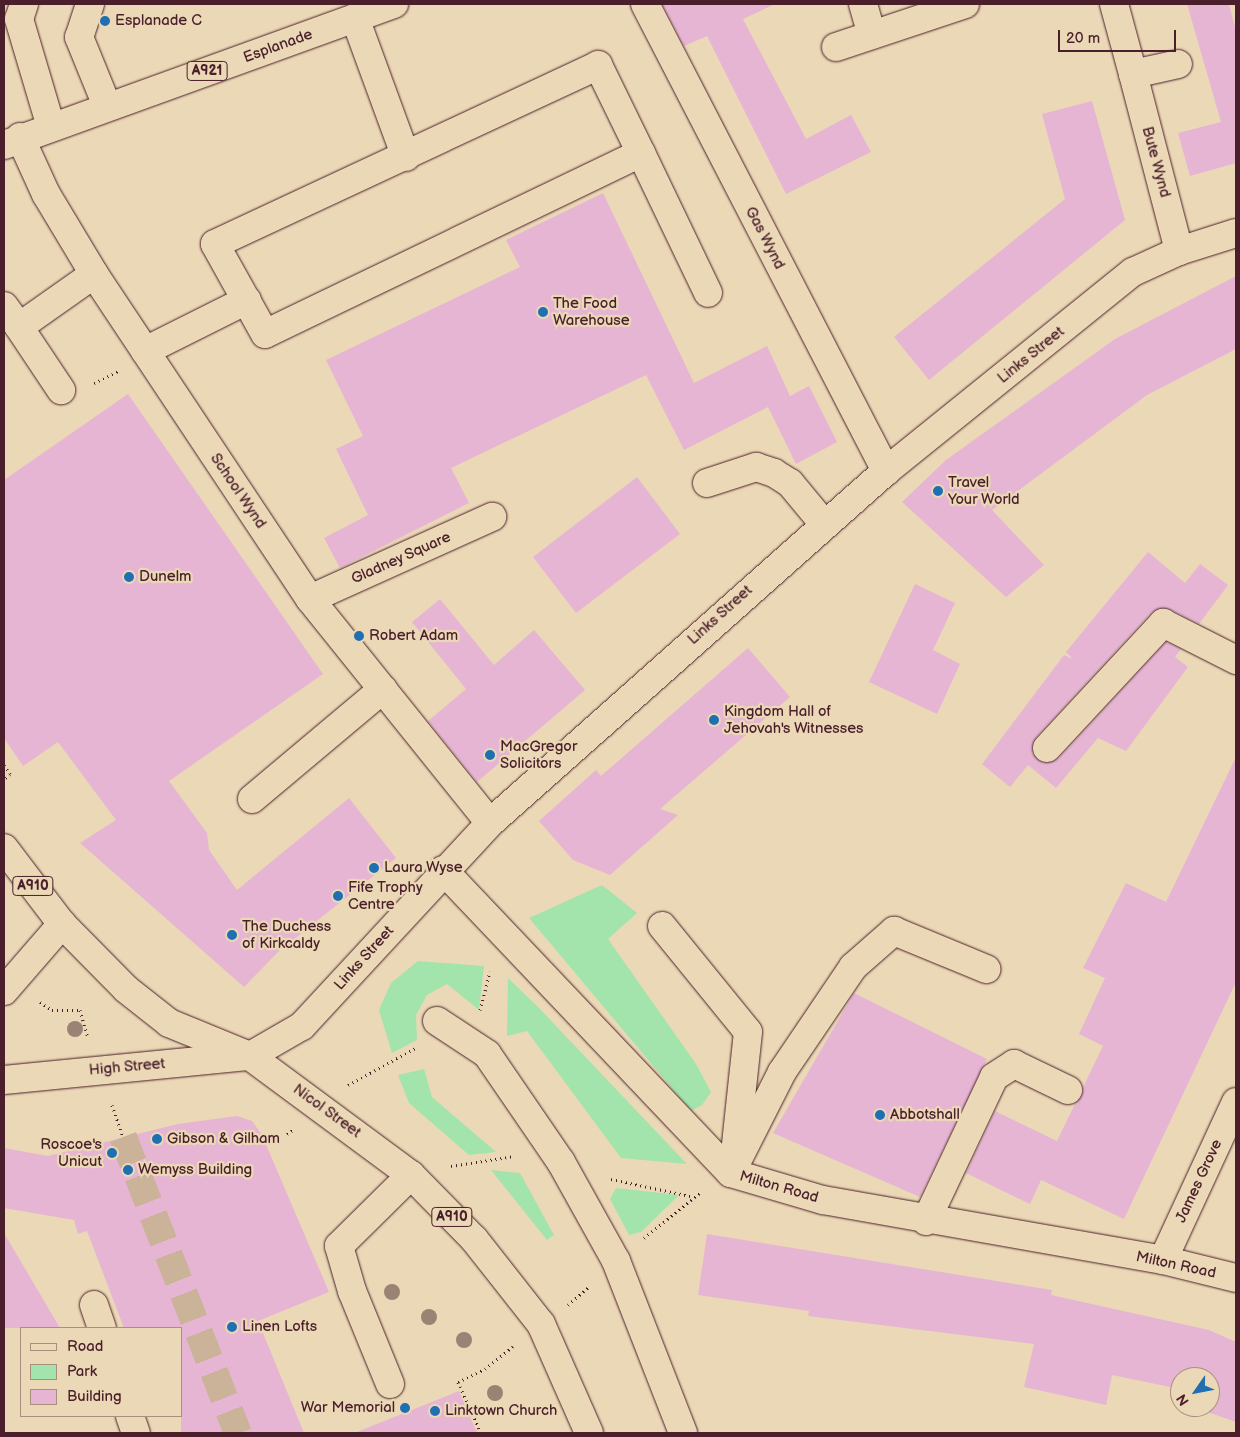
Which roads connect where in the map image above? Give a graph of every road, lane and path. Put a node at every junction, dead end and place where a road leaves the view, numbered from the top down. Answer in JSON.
{"nodes":[{"id":1,"x":24,"y":4,"type":"edge"},
{"id":2,"x":90,"y":4,"type":"edge"},
{"id":3,"x":394,"y":4,"type":"edge"},
{"id":4,"x":645,"y":4,"type":"edge"},
{"id":5,"x":863,"y":4,"type":"edge"},
{"id":6,"x":965,"y":4,"type":"edge"},
{"id":7,"x":1114,"y":4,"type":"edge"},
{"id":8,"x":355,"y":18,"type":"junction"},
{"id":9,"x":872,"y":35,"type":"junction"},
{"id":10,"x":836,"y":47,"type":"dead end"},
{"id":11,"x":1178,"y":64,"type":"dead end"},
{"id":12,"x":1133,"y":74,"type":"junction"},
{"id":13,"x":107,"y":106,"type":"junction"},
{"id":14,"x":51,"y":126,"type":"junction"},
{"id":15,"x":9,"y":140,"type":"edge"},
{"id":16,"x":642,"y":153,"type":"junction"},
{"id":17,"x":406,"y":157,"type":"junction"},
{"id":18,"x":1236,"y":232,"type":"edge"},
{"id":19,"x":1179,"y":250,"type":"junction"},
{"id":20,"x":94,"y":274,"type":"junction"},
{"id":21,"x":708,"y":293,"type":"dead end"},
{"id":22,"x":247,"y":300,"type":"junction"},
{"id":23,"x":11,"y":316,"type":"edge"},
{"id":24,"x":145,"y":351,"type":"junction"},
{"id":25,"x":62,"y":390,"type":"dead end"},
{"id":26,"x":886,"y":471,"type":"junction"},
{"id":27,"x":707,"y":484,"type":"dead end"},
{"id":28,"x":492,"y":517,"type":"dead end"},
{"id":29,"x":824,"y":524,"type":"junction"},
{"id":30,"x":310,"y":599,"type":"junction"},
{"id":31,"x":1236,"y":660,"type":"edge"},
{"id":32,"x":382,"y":689,"type":"junction"},
{"id":33,"x":1047,"y":748,"type":"dead end"},
{"id":34,"x":4,"y":765,"type":"edge"},
{"id":35,"x":4,"y":779,"type":"edge"},
{"id":36,"x":252,"y":799,"type":"dead end"},
{"id":37,"x":490,"y":822,"type":"junction"},
{"id":38,"x":4,"y":848,"type":"edge"},
{"id":39,"x":443,"y":870,"type":"junction"},
{"id":40,"x":62,"y":924,"type":"junction"},
{"id":41,"x":662,"y":926,"type":"dead end"},
{"id":42,"x":506,"y":934,"type":"junction"},
{"id":43,"x":986,"y":969,"type":"dead end"},
{"id":44,"x":4,"y":991,"type":"edge"},
{"id":45,"x":443,"y":1025,"type":"junction"},
{"id":46,"x":250,"y":1056,"type":"junction"},
{"id":47,"x":4,"y":1080,"type":"edge"},
{"id":48,"x":1068,"y":1090,"type":"dead end"},
{"id":49,"x":1236,"y":1102,"type":"edge"},
{"id":50,"x":320,"y":1105,"type":"junction"},
{"id":51,"x":287,"y":1134,"type":"dead end"},
{"id":52,"x":517,"y":1155,"type":"dead end"},
{"id":53,"x":731,"y":1173,"type":"junction"},
{"id":54,"x":411,"y":1175,"type":"junction"},
{"id":55,"x":606,"y":1178,"type":"dead end"},
{"id":56,"x":691,"y":1196,"type":"junction"},
{"id":57,"x":926,"y":1221,"type":"junction"},
{"id":58,"x":635,"y":1245,"type":"dead end"},
{"id":59,"x":1163,"y":1260,"type":"junction"},
{"id":60,"x":1236,"y":1278,"type":"edge"},
{"id":61,"x":593,"y":1283,"type":"dead end"},
{"id":62,"x":541,"y":1324,"type":"junction"},
{"id":63,"x":390,"y":1384,"type":"dead end"},
{"id":64,"x":130,"y":1417,"type":"edge"},
{"id":65,"x":136,"y":1433,"type":"edge"},
{"id":66,"x":481,"y":1433,"type":"edge"},
{"id":67,"x":589,"y":1433,"type":"edge"},
{"id":68,"x":683,"y":1433,"type":"edge"}],
"edges":[{"from":1,"to":14,"type":"street"},
{"from":2,"to":13,"type":"street"},
{"from":3,"to":8,"type":"street","name":"Esplanade","number":"A921"},
{"from":4,"to":26,"type":"street","name":"Gas Wynd"},
{"from":5,"to":9,"type":"street"},
{"from":6,"to":9,"type":"street"},
{"from":7,"to":12,"type":"street","name":"Bute Wynd"},
{"from":8,"to":13,"type":"street","name":"Esplanade","number":"A921"},
{"from":8,"to":17,"type":"street"},
{"from":9,"to":10,"type":"street"},
{"from":11,"to":12,"type":"street"},
{"from":12,"to":19,"type":"street","name":"Bute Wynd"},
{"from":13,"to":14,"type":"street","name":"Esplanade","number":"A921"},
{"from":14,"to":15,"type":"street","name":"Esplanade","number":"A921"},
{"from":15,"to":20,"type":"street","name":"School Wynd"},
{"from":16,"to":17,"type":"street"},
{"from":16,"to":21,"type":"street"},
{"from":16,"to":22,"type":"street"},
{"from":17,"to":22,"type":"street"},
{"from":18,"to":19,"type":"street","name":"Links Street"},
{"from":19,"to":26,"type":"street","name":"Links Street"},
{"from":20,"to":23,"type":"street"},
{"from":20,"to":24,"type":"street","name":"School Wynd"},
{"from":22,"to":24,"type":"street"},
{"from":23,"to":25,"type":"street"},
{"from":24,"to":30,"type":"street","name":"School Wynd"},
{"from":26,"to":29,"type":"street","name":"Links Street"},
{"from":27,"to":29,"type":"street"},
{"from":28,"to":30,"type":"street","name":"Gladney Square"},
{"from":29,"to":37,"type":"street","name":"Links Street"},
{"from":30,"to":32,"type":"street","name":"School Wynd"},
{"from":31,"to":33,"type":"street"},
{"from":32,"to":36,"type":"street"},
{"from":32,"to":37,"type":"street","name":"School Wynd"},
{"from":34,"to":35,"type":"path"},
{"from":37,"to":39,"type":"street","name":"Links Street"},
{"from":38,"to":40,"type":"street","name":"Nicol Street","number":"A910"},
{"from":39,"to":42,"type":"street","name":"Milton Road"},
{"from":39,"to":46,"type":"street","name":"Links Street"},
{"from":40,"to":44,"type":"street"},
{"from":40,"to":46,"type":"street","name":"Nicol Street","number":"A910"},
{"from":41,"to":53,"type":"street"},
{"from":42,"to":45,"type":"path"},
{"from":42,"to":53,"type":"street","name":"Milton Road"},
{"from":43,"to":53,"type":"street"},
{"from":45,"to":50,"type":"path"},
{"from":45,"to":68,"type":"street"},
{"from":46,"to":47,"type":"street","name":"High Street"},
{"from":46,"to":50,"type":"street","name":"Nicol Street","number":"A910"},
{"from":48,"to":57,"type":"street"},
{"from":49,"to":59,"type":"street","name":"James Grove"},
{"from":50,"to":51,"type":"path"},
{"from":50,"to":54,"type":"street","name":"Nicol Street","number":"A910"},
{"from":52,"to":54,"type":"path"},
{"from":53,"to":56,"type":"path"},
{"from":53,"to":57,"type":"street","name":"Milton Road"},
{"from":54,"to":62,"type":"street","name":"Nicol Street","number":"A910"},
{"from":54,"to":63,"type":"street"},
{"from":55,"to":56,"type":"path"},
{"from":56,"to":58,"type":"path"},
{"from":57,"to":59,"type":"street","name":"Milton Road"},
{"from":59,"to":60,"type":"street","name":"Milton Road"},
{"from":61,"to":62,"type":"path"},
{"from":62,"to":66,"type":"path"},
{"from":62,"to":67,"type":"street","name":"Nicol Street","number":"A910"},
{"from":64,"to":65,"type":"street"}]}
